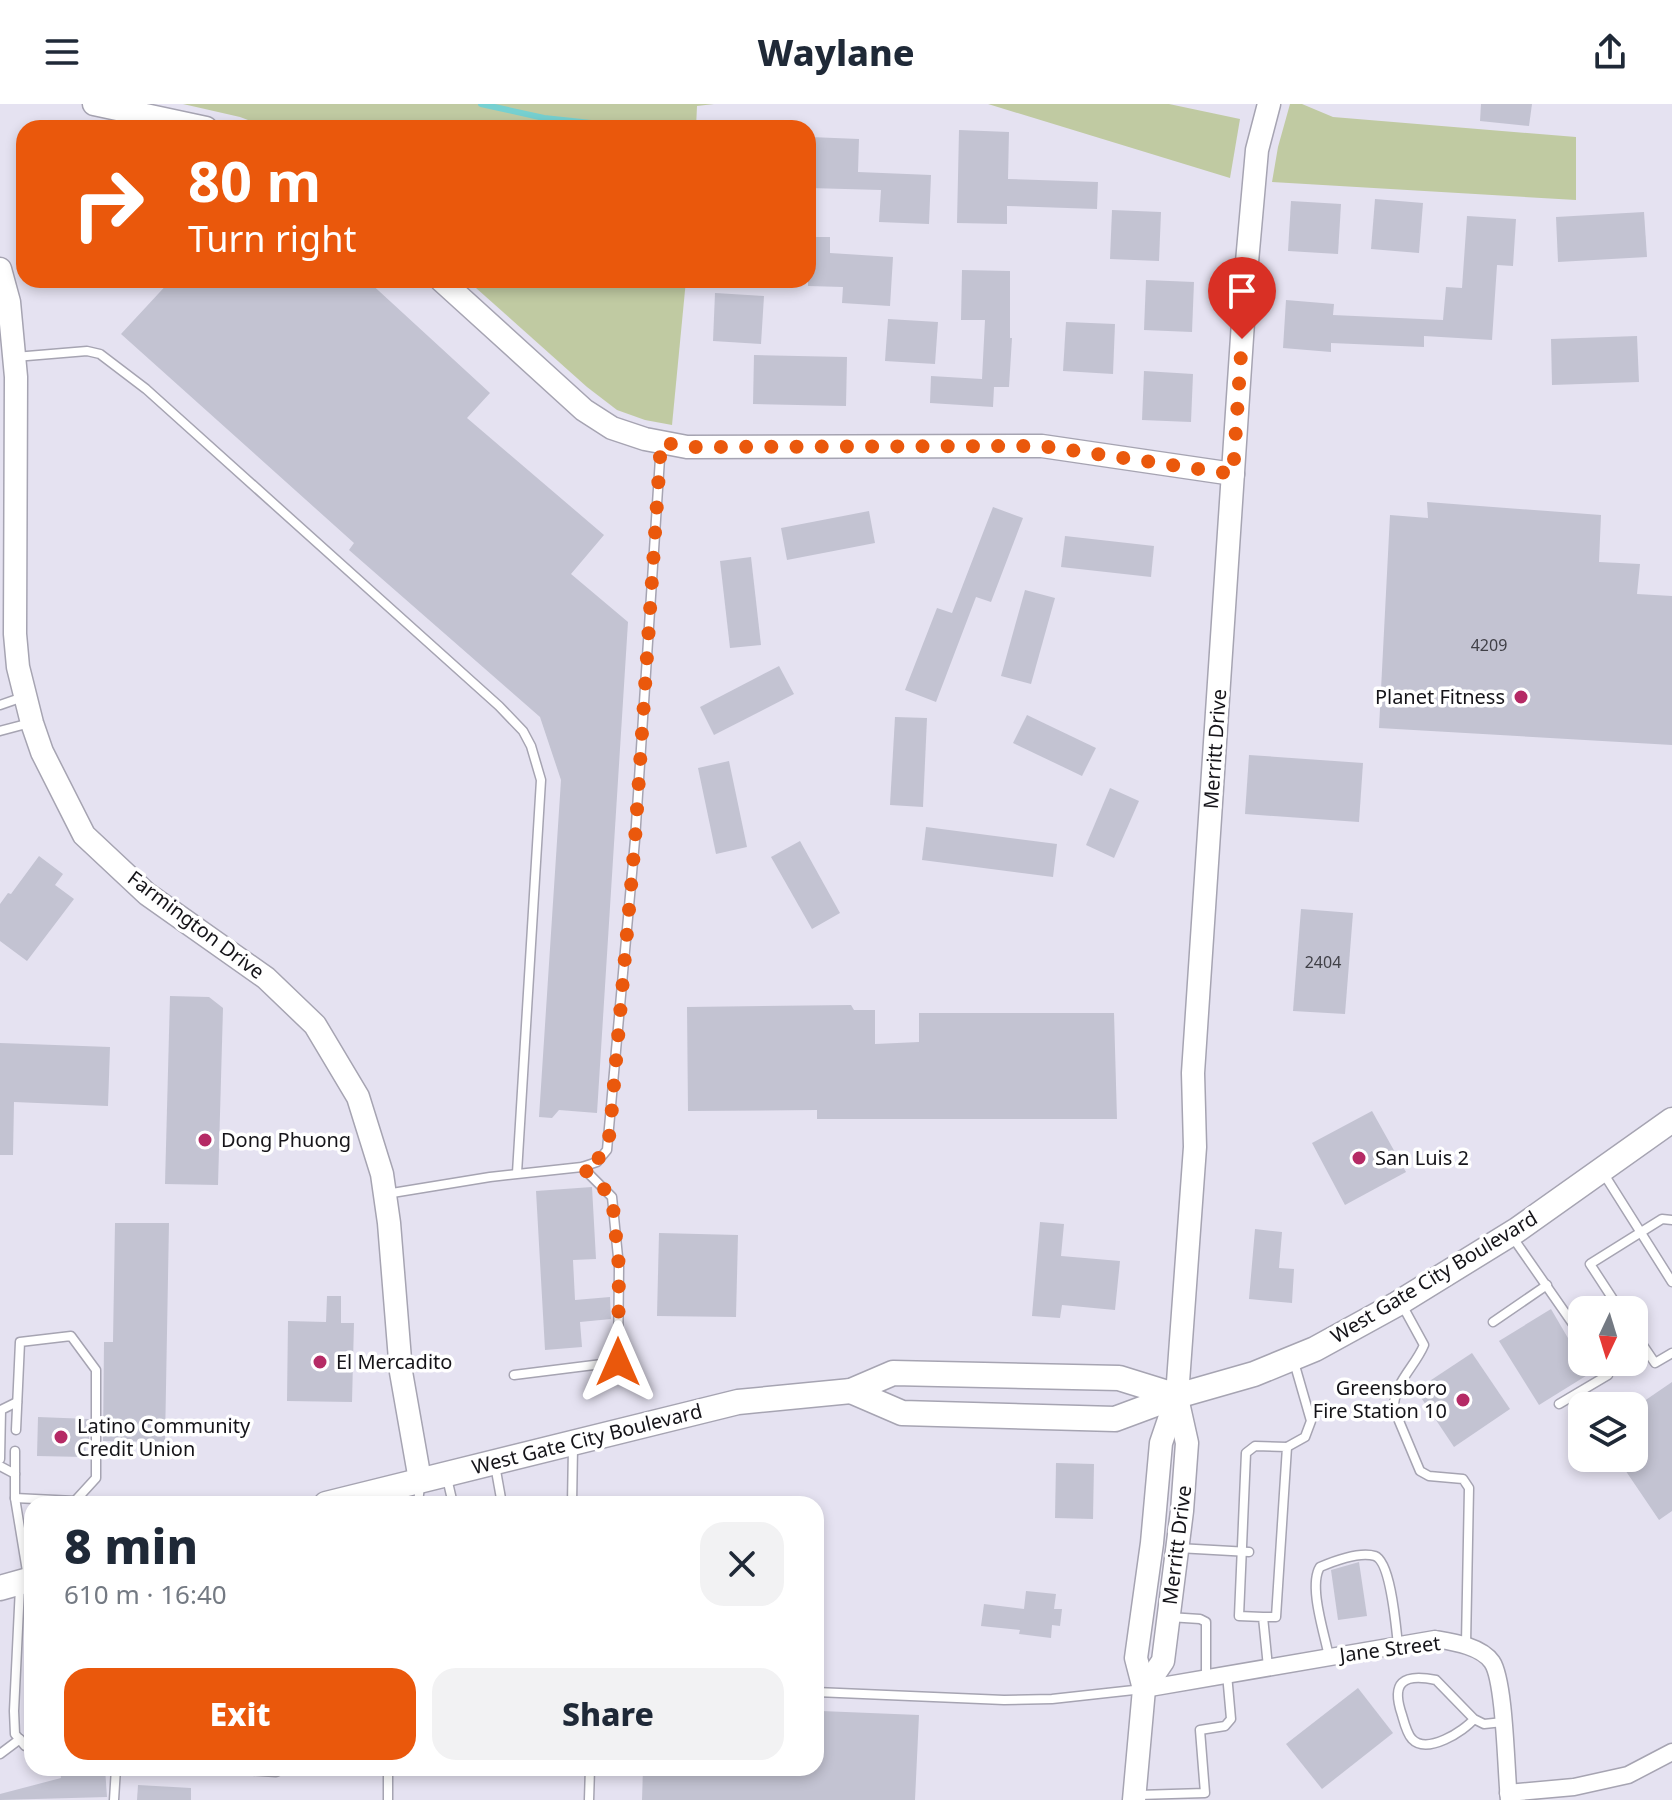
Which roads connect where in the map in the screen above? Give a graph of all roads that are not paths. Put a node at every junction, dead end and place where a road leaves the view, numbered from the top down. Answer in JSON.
{"nodes":[{"id":1,"x":94,"y":104,"type":"edge"},
{"id":2,"x":1269,"y":104,"type":"edge"},
{"id":3,"x":169,"y":120,"type":"edge"},
{"id":4,"x":0,"y":269,"type":"edge"},
{"id":5,"x":450,"y":288,"type":"edge"},
{"id":6,"x":14,"y":357,"type":"junction"},
{"id":7,"x":661,"y":442,"type":"junction"},
{"id":8,"x":1233,"y":474,"type":"junction"},
{"id":9,"x":24,"y":697,"type":"junction"},
{"id":10,"x":0,"y":705,"type":"edge"},
{"id":11,"x":32,"y":723,"type":"junction"},
{"id":12,"x":0,"y":731,"type":"edge"},
{"id":13,"x":1672,"y":1120,"type":"edge"},
{"id":14,"x":582,"y":1167,"type":"junction"},
{"id":15,"x":1602,"y":1170,"type":"junction"},
{"id":16,"x":517,"y":1173,"type":"junction"},
{"id":17,"x":385,"y":1194,"type":"junction"},
{"id":18,"x":1672,"y":1220,"type":"edge"},
{"id":19,"x":1640,"y":1233,"type":"junction"},
{"id":20,"x":1511,"y":1234,"type":"junction"},
{"id":21,"x":1672,"y":1282,"type":"edge"},
{"id":22,"x":1547,"y":1285,"type":"junction"},
{"id":23,"x":1611,"y":1296,"type":"edge"},
{"id":24,"x":1401,"y":1301,"type":"junction"},
{"id":25,"x":1568,"y":1316,"type":"edge"},
{"id":26,"x":1493,"y":1322,"type":"dead end"},
{"id":27,"x":1648,"y":1353,"type":"edge"},
{"id":28,"x":1672,"y":1353,"type":"edge"},
{"id":29,"x":1293,"y":1358,"type":"junction"},
{"id":30,"x":514,"y":1375,"type":"dead end"},
{"id":31,"x":1606,"y":1376,"type":"edge"},
{"id":32,"x":851,"y":1391,"type":"junction"},
{"id":33,"x":1177,"y":1396,"type":"junction"},
{"id":34,"x":17,"y":1402,"type":"junction"},
{"id":35,"x":1559,"y":1404,"type":"dead end"},
{"id":36,"x":16,"y":1430,"type":"dead end"},
{"id":37,"x":573,"y":1442,"type":"junction"},
{"id":38,"x":1287,"y":1447,"type":"junction"},
{"id":39,"x":15,"y":1451,"type":"dead end"},
{"id":40,"x":0,"y":1459,"type":"edge"},
{"id":41,"x":495,"y":1462,"type":"junction"},
{"id":42,"x":0,"y":1466,"type":"edge"},
{"id":43,"x":446,"y":1473,"type":"junction"},
{"id":44,"x":15,"y":1474,"type":"junction"},
{"id":45,"x":419,"y":1492,"type":"edge"},
{"id":46,"x":81,"y":1496,"type":"edge"},
{"id":47,"x":389,"y":1496,"type":"edge"},
{"id":48,"x":451,"y":1496,"type":"edge"},
{"id":49,"x":501,"y":1496,"type":"edge"},
{"id":50,"x":572,"y":1496,"type":"edge"},
{"id":51,"x":15,"y":1498,"type":"junction"},
{"id":52,"x":24,"y":1499,"type":"edge"},
{"id":53,"x":1177,"y":1548,"type":"junction"},
{"id":54,"x":1245,"y":1552,"type":"junction"},
{"id":55,"x":20,"y":1582,"type":"edge"},
{"id":56,"x":1169,"y":1617,"type":"junction"},
{"id":57,"x":1263,"y":1617,"type":"junction"},
{"id":58,"x":1466,"y":1644,"type":"junction"},
{"id":59,"x":1398,"y":1645,"type":"junction"},
{"id":60,"x":1329,"y":1657,"type":"junction"},
{"id":61,"x":1268,"y":1667,"type":"junction"},
{"id":62,"x":1227,"y":1674,"type":"junction"},
{"id":63,"x":1206,"y":1677,"type":"junction"},
{"id":64,"x":1144,"y":1689,"type":"junction"},
{"id":65,"x":824,"y":1692,"type":"edge"},
{"id":66,"x":1474,"y":1719,"type":"junction"},
{"id":67,"x":1503,"y":1722,"type":"junction"},
{"id":68,"x":20,"y":1739,"type":"junction"},
{"id":69,"x":24,"y":1745,"type":"edge"},
{"id":70,"x":1672,"y":1752,"type":"edge"},
{"id":71,"x":0,"y":1754,"type":"edge"},
{"id":72,"x":116,"y":1776,"type":"edge"},
{"id":73,"x":388,"y":1776,"type":"edge"},
{"id":74,"x":590,"y":1776,"type":"edge"},
{"id":75,"x":1134,"y":1797,"type":"edge"},
{"id":76,"x":1508,"y":1797,"type":"edge"},
{"id":77,"x":114,"y":1800,"type":"edge"},
{"id":78,"x":388,"y":1800,"type":"edge"},
{"id":79,"x":589,"y":1800,"type":"edge"}],
"edges":[{"from":1,"to":3,"type":"street"},
{"from":2,"to":8,"type":"street","name":"Merritt Drive"},
{"from":4,"to":6,"type":"street","name":"Farmington Drive"},
{"from":5,"to":7,"type":"street"},
{"from":6,"to":9,"type":"street","name":"Farmington Drive"},
{"from":6,"to":16,"type":"lane"},
{"from":7,"to":8,"type":"street"},
{"from":7,"to":14,"type":"lane"},
{"from":8,"to":33,"type":"street","name":"Merritt Drive"},
{"from":9,"to":10,"type":"lane"},
{"from":9,"to":11,"type":"street","name":"Farmington Drive"},
{"from":11,"to":12,"type":"lane"},
{"from":11,"to":17,"type":"street","name":"Farmington Drive"},
{"from":13,"to":15,"type":"main road","name":"West Gate City Boulevard"},
{"from":14,"to":16,"type":"lane"},
{"from":14,"to":30,"type":"lane"},
{"from":15,"to":19,"type":"lane"},
{"from":15,"to":20,"type":"main road","name":"West Gate City Boulevard"},
{"from":16,"to":17,"type":"lane"},
{"from":17,"to":45,"type":"street","name":"Farmington Drive"},
{"from":18,"to":19,"type":"lane"},
{"from":19,"to":21,"type":"lane"},
{"from":19,"to":23,"type":"lane"},
{"from":20,"to":22,"type":"lane"},
{"from":20,"to":24,"type":"main road","name":"West Gate City Boulevard"},
{"from":22,"to":25,"type":"lane"},
{"from":22,"to":26,"type":"lane"},
{"from":24,"to":29,"type":"main road","name":"West Gate City Boulevard"},
{"from":24,"to":58,"type":"lane"},
{"from":27,"to":28,"type":"lane"},
{"from":29,"to":33,"type":"main road","name":"West Gate City Boulevard"},
{"from":29,"to":38,"type":"lane"},
{"from":31,"to":35,"type":"lane"},
{"from":32,"to":33,"type":"main road","name":"West Gate City Boulevard"},
{"from":32,"to":33,"type":"main road","name":"West Gate City Boulevard"},
{"from":32,"to":37,"type":"main road","name":"West Gate City Boulevard"},
{"from":33,"to":53,"type":"street","name":"Merritt Drive"},
{"from":33,"to":64,"type":"street","name":"Merritt Drive"},
{"from":34,"to":36,"type":"lane"},
{"from":34,"to":40,"type":"lane"},
{"from":34,"to":46,"type":"lane"},
{"from":37,"to":41,"type":"main road","name":"West Gate City Boulevard"},
{"from":37,"to":50,"type":"lane"},
{"from":38,"to":54,"type":"lane"},
{"from":38,"to":57,"type":"lane"},
{"from":39,"to":44,"type":"lane"},
{"from":41,"to":43,"type":"main road","name":"West Gate City Boulevard"},
{"from":41,"to":49,"type":"lane"},
{"from":42,"to":44,"type":"lane"},
{"from":43,"to":45,"type":"main road","name":"West Gate City Boulevard"},
{"from":43,"to":48,"type":"lane"},
{"from":44,"to":51,"type":"lane"},
{"from":45,"to":47,"type":"main road","name":"West Gate City Boulevard"},
{"from":51,"to":52,"type":"lane"},
{"from":51,"to":55,"type":"lane"},
{"from":53,"to":54,"type":"lane"},
{"from":53,"to":56,"type":"street","name":"Merritt Drive"},
{"from":54,"to":57,"type":"lane"},
{"from":55,"to":68,"type":"lane"},
{"from":56,"to":63,"type":"lane"},
{"from":56,"to":64,"type":"street","name":"Merritt Drive"},
{"from":57,"to":61,"type":"lane"},
{"from":58,"to":59,"type":"street","name":"Jane Street"},
{"from":58,"to":67,"type":"street","name":"Jane Street"},
{"from":59,"to":60,"type":"street","name":"Jane Street"},
{"from":59,"to":60,"type":"lane"},
{"from":60,"to":61,"type":"street","name":"Jane Street"},
{"from":61,"to":62,"type":"street","name":"Jane Street"},
{"from":62,"to":63,"type":"street","name":"Jane Street"},
{"from":62,"to":75,"type":"lane"},
{"from":63,"to":64,"type":"street","name":"Jane Street"},
{"from":64,"to":65,"type":"lane"},
{"from":64,"to":75,"type":"street","name":"Merritt Drive"},
{"from":66,"to":66,"type":"lane"},
{"from":66,"to":67,"type":"lane"},
{"from":67,"to":76,"type":"street","name":"Jane Street"},
{"from":68,"to":69,"type":"lane"},
{"from":68,"to":71,"type":"lane"},
{"from":70,"to":76,"type":"street"},
{"from":72,"to":77,"type":"lane"},
{"from":73,"to":78,"type":"lane"},
{"from":74,"to":79,"type":"lane"}]}
